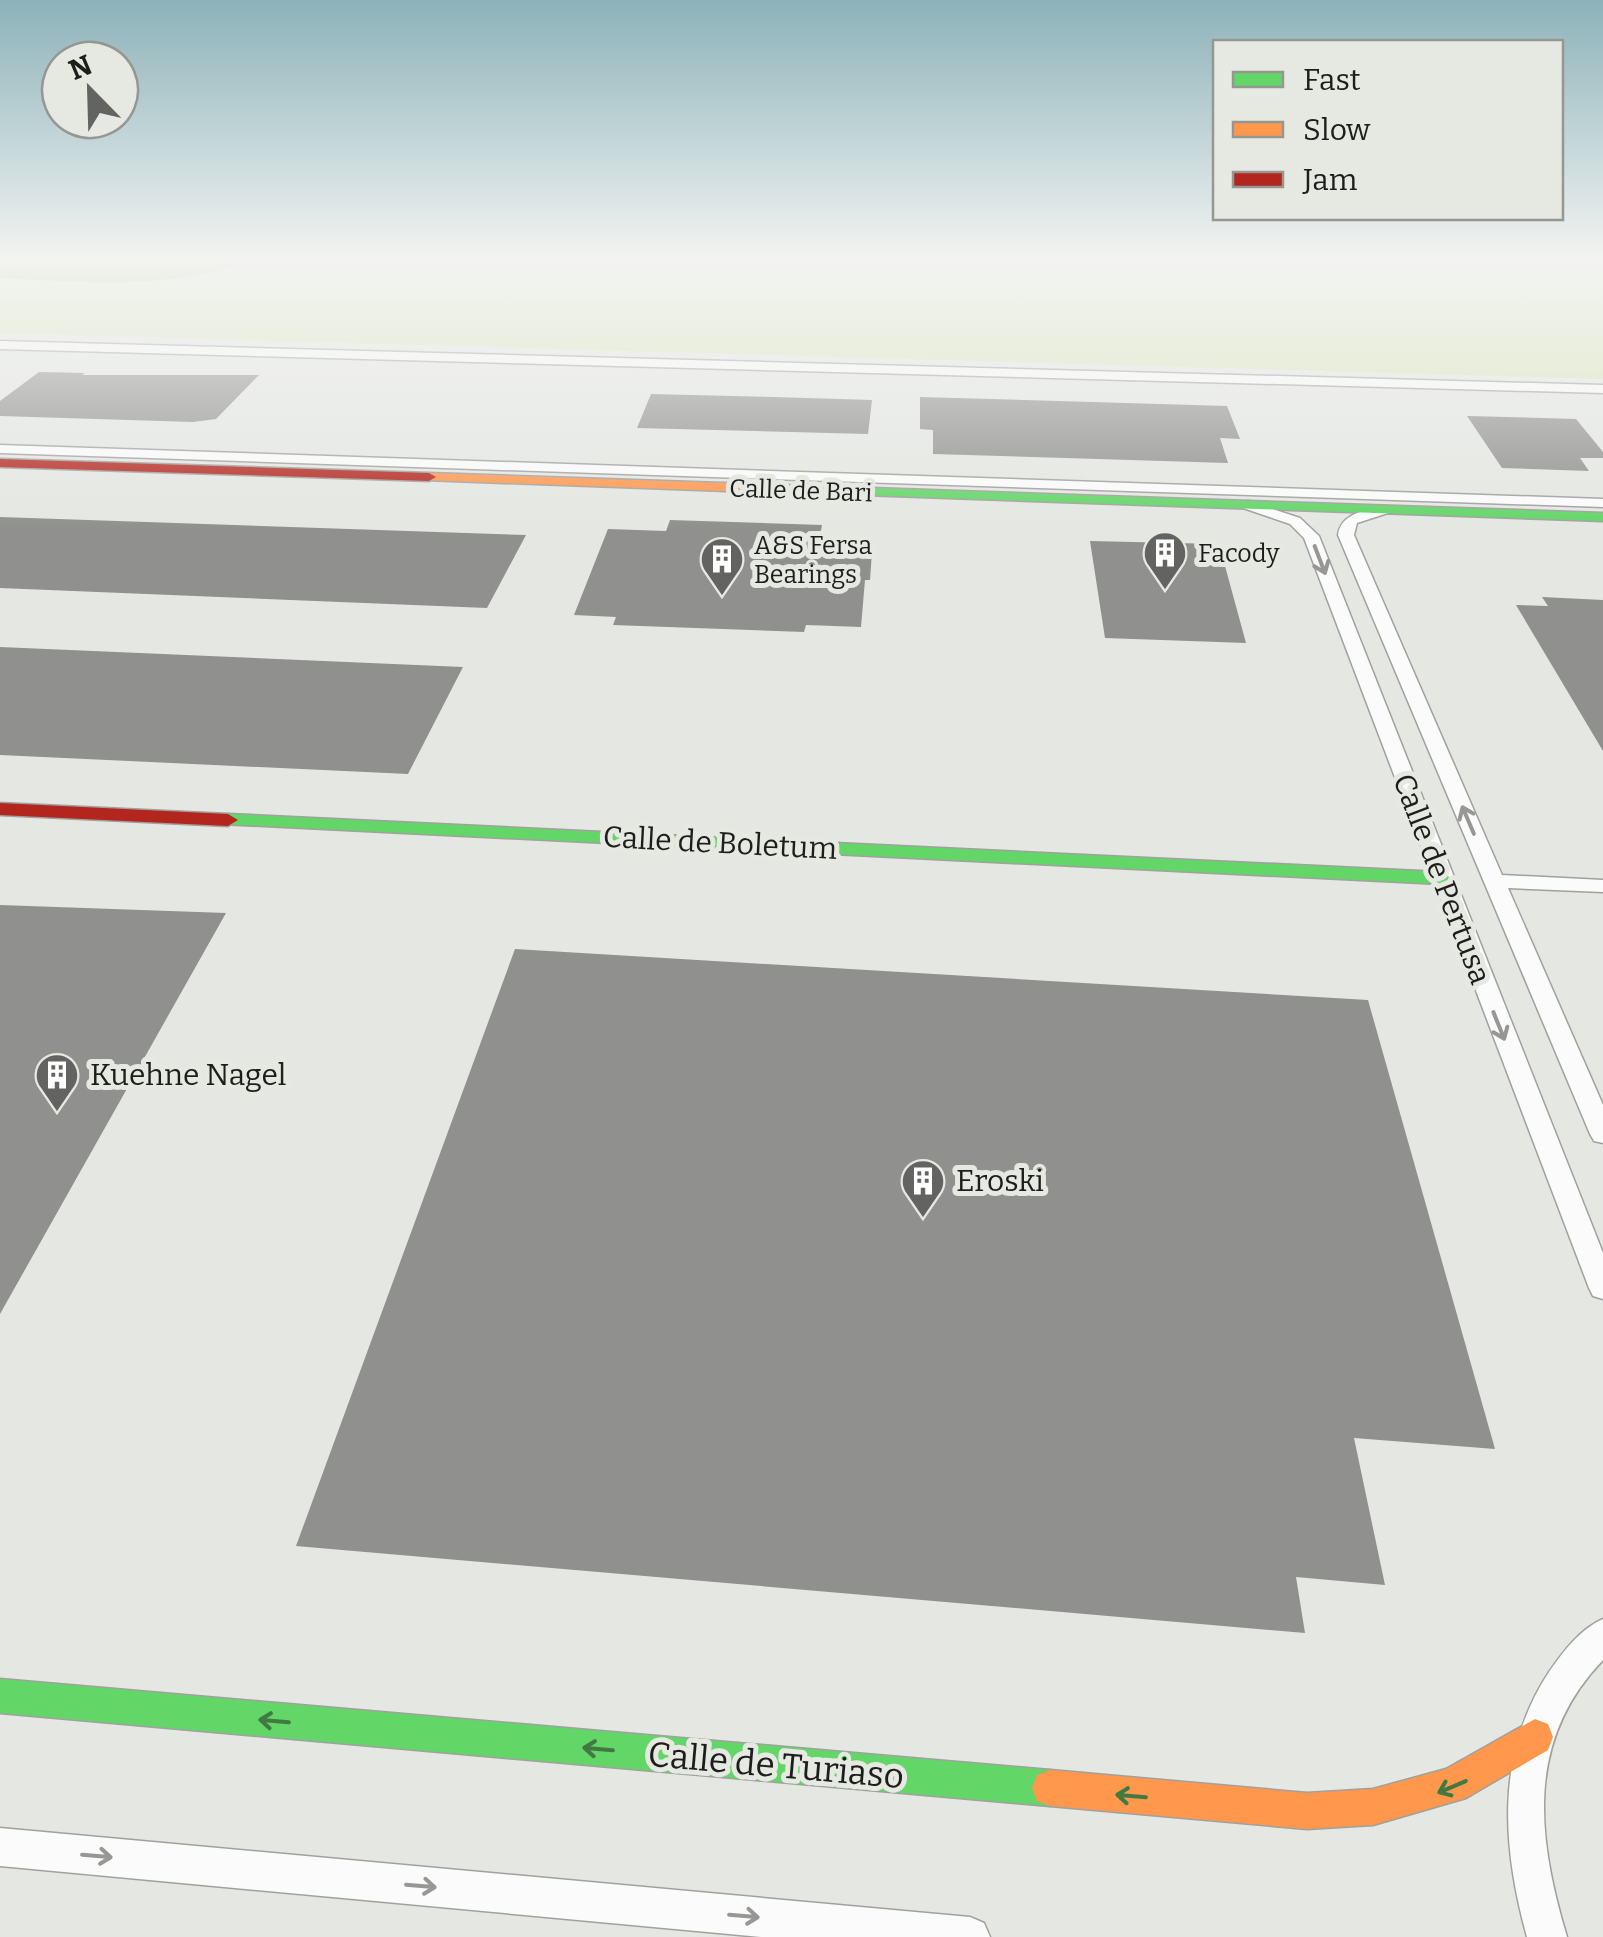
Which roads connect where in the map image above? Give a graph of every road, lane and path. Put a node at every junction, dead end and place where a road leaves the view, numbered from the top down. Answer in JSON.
{"nodes":[{"id":1,"x":124,"y":348,"type":"edge"},
{"id":2,"x":1603,"y":389,"type":"edge"},
{"id":3,"x":0,"y":449,"type":"edge"},
{"id":4,"x":0,"y":462,"type":"edge"},
{"id":5,"x":1603,"y":503,"type":"edge"},
{"id":6,"x":1248,"y":505,"type":"junction"},
{"id":7,"x":1383,"y":510,"type":"junction"},
{"id":8,"x":1603,"y":517,"type":"edge"},
{"id":9,"x":0,"y":809,"type":"edge"},
{"id":10,"x":1441,"y":878,"type":"junction"},
{"id":11,"x":1494,"y":880,"type":"junction"},
{"id":12,"x":1603,"y":886,"type":"edge"},
{"id":13,"x":1603,"y":1134,"type":"edge"},
{"id":14,"x":1603,"y":1288,"type":"edge"},
{"id":15,"x":1603,"y":1636,"type":"edge"},
{"id":16,"x":0,"y":1696,"type":"edge"},
{"id":17,"x":1535,"y":1737,"type":"junction"},
{"id":18,"x":0,"y":1846,"type":"edge"},
{"id":19,"x":970,"y":1937,"type":"edge"},
{"id":20,"x":1546,"y":1937,"type":"edge"}],
"edges":[{"from":1,"to":2,"type":"street"},
{"from":3,"to":5,"type":"street","name":"Calle de Bari"},
{"from":4,"to":6,"type":"street","name":"Calle de Bari"},
{"from":6,"to":7,"type":"street","name":"Calle de Bari"},
{"from":6,"to":10,"type":"street","name":"Calle de Pertusa","one_way":true},
{"from":7,"to":8,"type":"street","name":"Calle de Bari"},
{"from":11,"to":7,"type":"street","name":"Calle de Pertusa","one_way":true},
{"from":9,"to":10,"type":"street","name":"Calle de Boletum"},
{"from":10,"to":14,"type":"street","name":"Calle de Pertusa","one_way":true},
{"from":11,"to":12,"type":"street"},
{"from":11,"to":13,"type":"street","name":"Calle de Pertusa"},
{"from":15,"to":17,"type":"street"},
{"from":17,"to":16,"type":"street","name":"Calle de Turiaso","one_way":true},
{"from":17,"to":20,"type":"street"},
{"from":18,"to":19,"type":"street","one_way":true}]}
